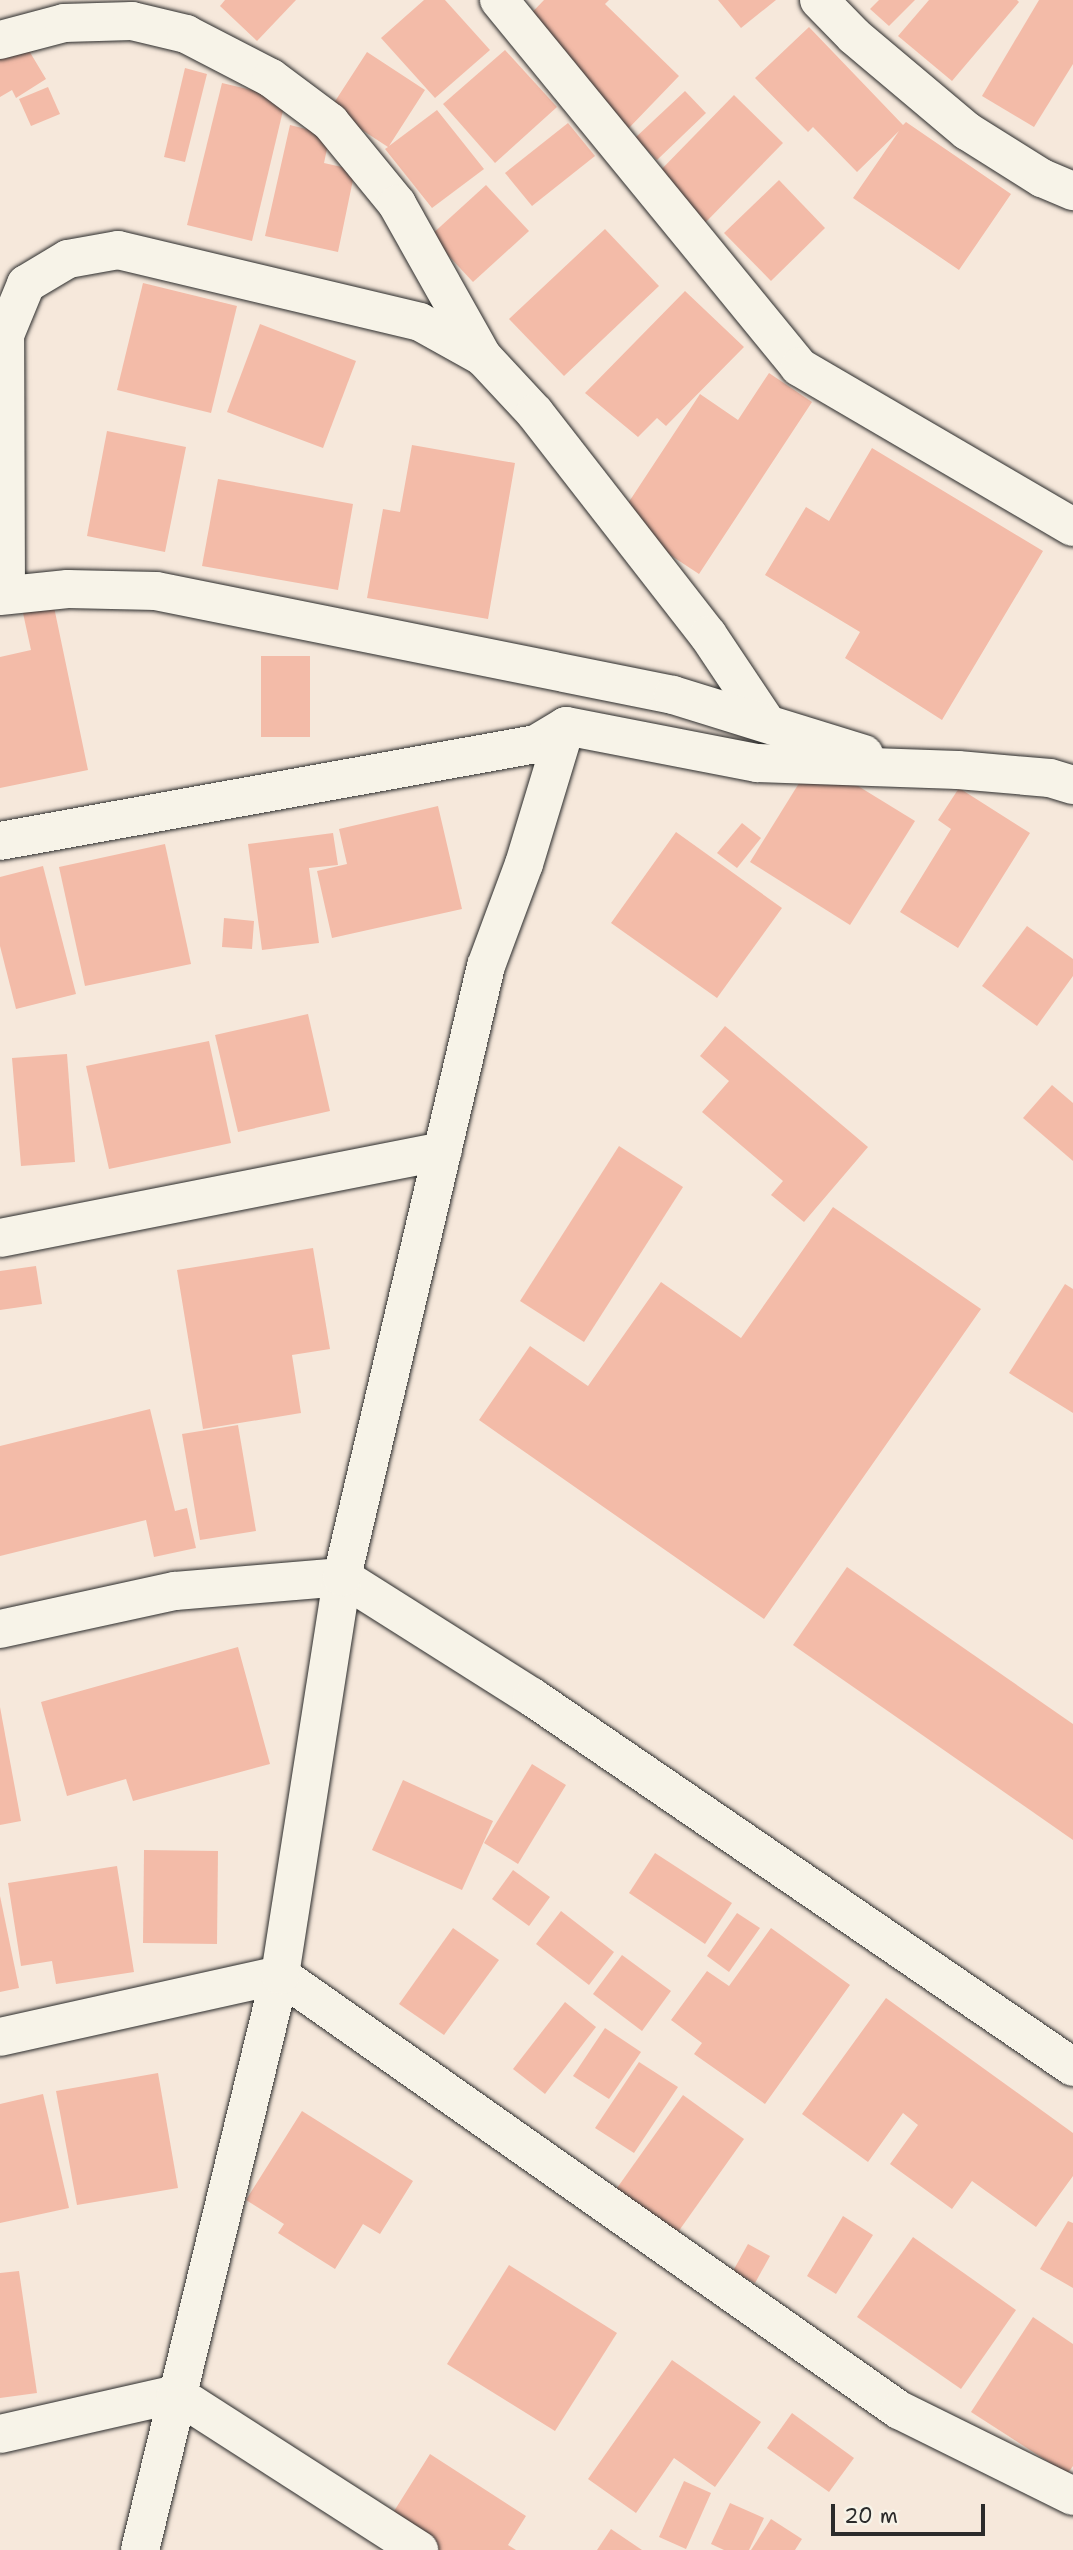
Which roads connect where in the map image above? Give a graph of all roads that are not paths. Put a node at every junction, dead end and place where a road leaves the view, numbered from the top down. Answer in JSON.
{"nodes":[{"id":1,"x":499,"y":0,"type":"edge"},
{"id":2,"x":819,"y":0,"type":"edge"},
{"id":3,"x":0,"y":40,"type":"edge"},
{"id":4,"x":1073,"y":191,"type":"edge"},
{"id":5,"x":3,"y":335,"type":"edge"},
{"id":6,"x":483,"y":357,"type":"junction"},
{"id":7,"x":1073,"y":527,"type":"edge"},
{"id":8,"x":3,"y":595,"type":"edge"},
{"id":9,"x":766,"y":722,"type":"junction"},
{"id":10,"x":566,"y":726,"type":"junction"},
{"id":11,"x":905,"y":768,"type":"junction"},
{"id":12,"x":1073,"y":785,"type":"edge"},
{"id":13,"x":0,"y":841,"type":"edge"},
{"id":14,"x":443,"y":1151,"type":"junction"},
{"id":15,"x":0,"y":1238,"type":"edge"},
{"id":16,"x":342,"y":1577,"type":"junction"},
{"id":17,"x":0,"y":1629,"type":"edge"},
{"id":18,"x":280,"y":1975,"type":"junction"},
{"id":19,"x":0,"y":2037,"type":"edge"},
{"id":20,"x":1073,"y":2067,"type":"edge"},
{"id":21,"x":176,"y":2394,"type":"junction"},
{"id":22,"x":0,"y":2434,"type":"edge"},
{"id":23,"x":1073,"y":2496,"type":"edge"},
{"id":24,"x":141,"y":2550,"type":"edge"},
{"id":25,"x":419,"y":2550,"type":"edge"}],
"edges":[{"from":1,"to":7,"type":"street"},
{"from":2,"to":4,"type":"street"},
{"from":3,"to":6,"type":"street"},
{"from":5,"to":6,"type":"street"},
{"from":5,"to":8,"type":"street"},
{"from":6,"to":9,"type":"street"},
{"from":8,"to":9,"type":"street"},
{"from":9,"to":11,"type":"street"},
{"from":10,"to":11,"type":"street"},
{"from":10,"to":13,"type":"street"},
{"from":10,"to":14,"type":"street"},
{"from":11,"to":12,"type":"street"},
{"from":14,"to":15,"type":"street"},
{"from":14,"to":16,"type":"street"},
{"from":16,"to":17,"type":"street"},
{"from":16,"to":18,"type":"street"},
{"from":16,"to":20,"type":"street"},
{"from":18,"to":19,"type":"street"},
{"from":18,"to":21,"type":"street"},
{"from":18,"to":23,"type":"street"},
{"from":21,"to":22,"type":"street"},
{"from":21,"to":24,"type":"street"},
{"from":21,"to":25,"type":"street"}]}
